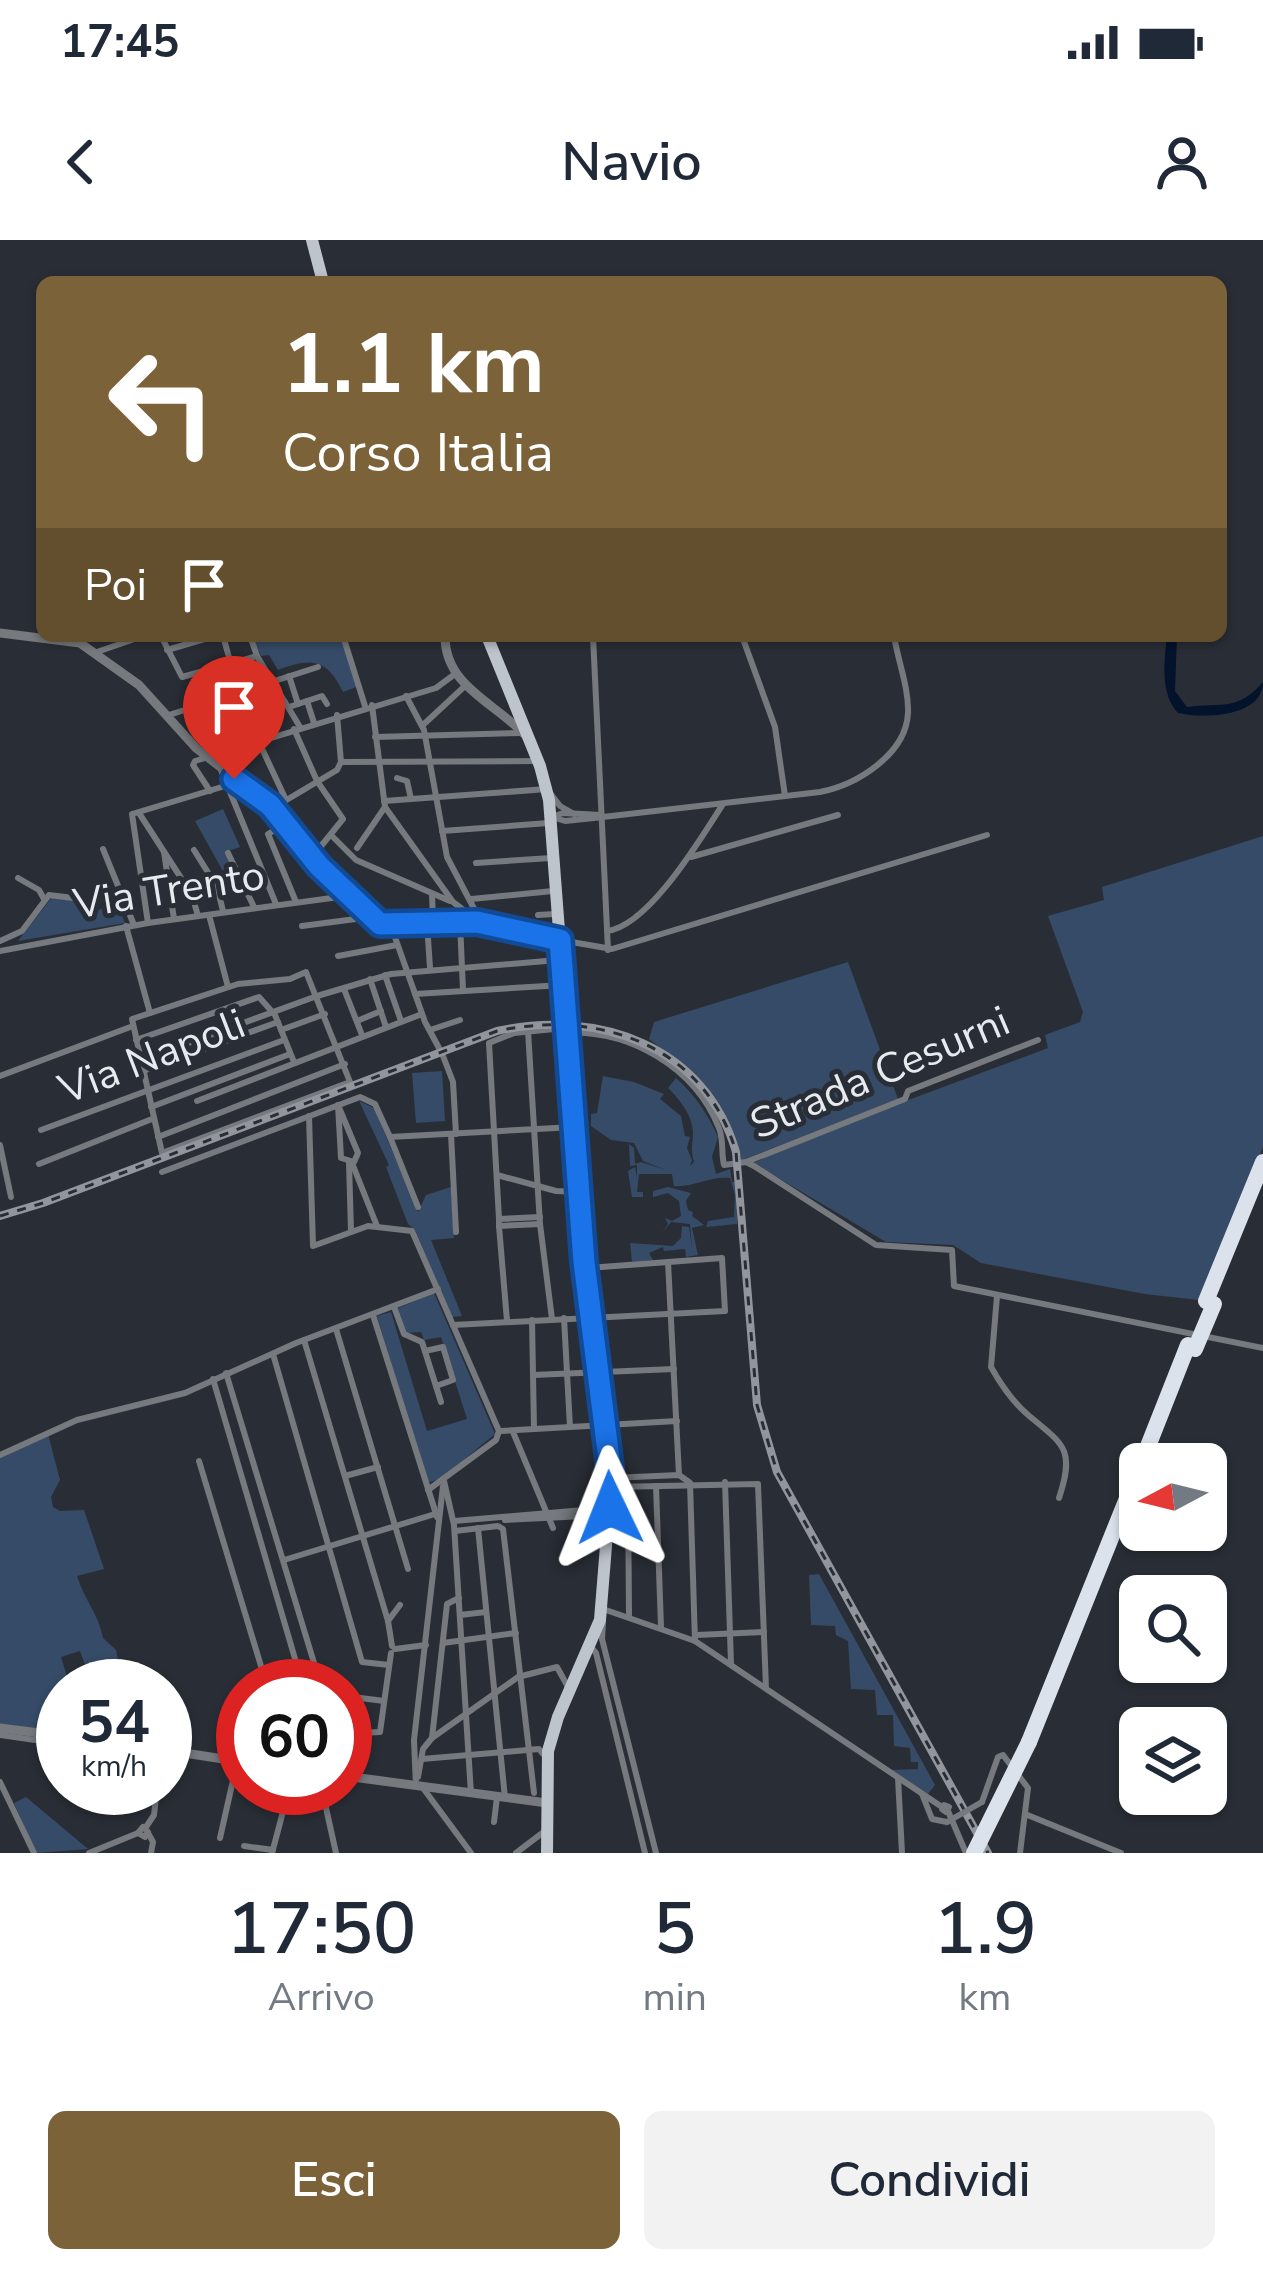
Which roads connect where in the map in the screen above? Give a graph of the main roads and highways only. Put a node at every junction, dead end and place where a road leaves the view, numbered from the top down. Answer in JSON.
{"nodes":[{"id":1,"x":312,"y":240,"type":"edge"},
{"id":2,"x":321,"y":276,"type":"edge"},
{"id":3,"x":489,"y":642,"type":"edge"},
{"id":4,"x":1263,"y":1162,"type":"edge"},
{"id":5,"x":1263,"y":1184,"type":"edge"},
{"id":6,"x":1210,"y":1302,"type":"junction"},
{"id":7,"x":1152,"y":1443,"type":"edge"},
{"id":8,"x":1119,"y":1525,"type":"edge"},
{"id":9,"x":1119,"y":1536,"type":"edge"},
{"id":10,"x":1032,"y":1744,"type":"junction"},
{"id":11,"x":547,"y":1853,"type":"edge"},
{"id":12,"x":970,"y":1853,"type":"edge"},
{"id":13,"x":985,"y":1853,"type":"edge"}],
"edges":[{"from":1,"to":2,"type":"main road"},
{"from":3,"to":11,"type":"main road"},
{"from":4,"to":6,"type":"highway"},
{"from":5,"to":6,"type":"highway"},
{"from":6,"to":7,"type":"highway","bridge":true},
{"from":8,"to":10,"type":"highway"},
{"from":9,"to":10,"type":"highway"},
{"from":10,"to":12,"type":"highway","bridge":true},
{"from":10,"to":13,"type":"highway","bridge":true}]}
